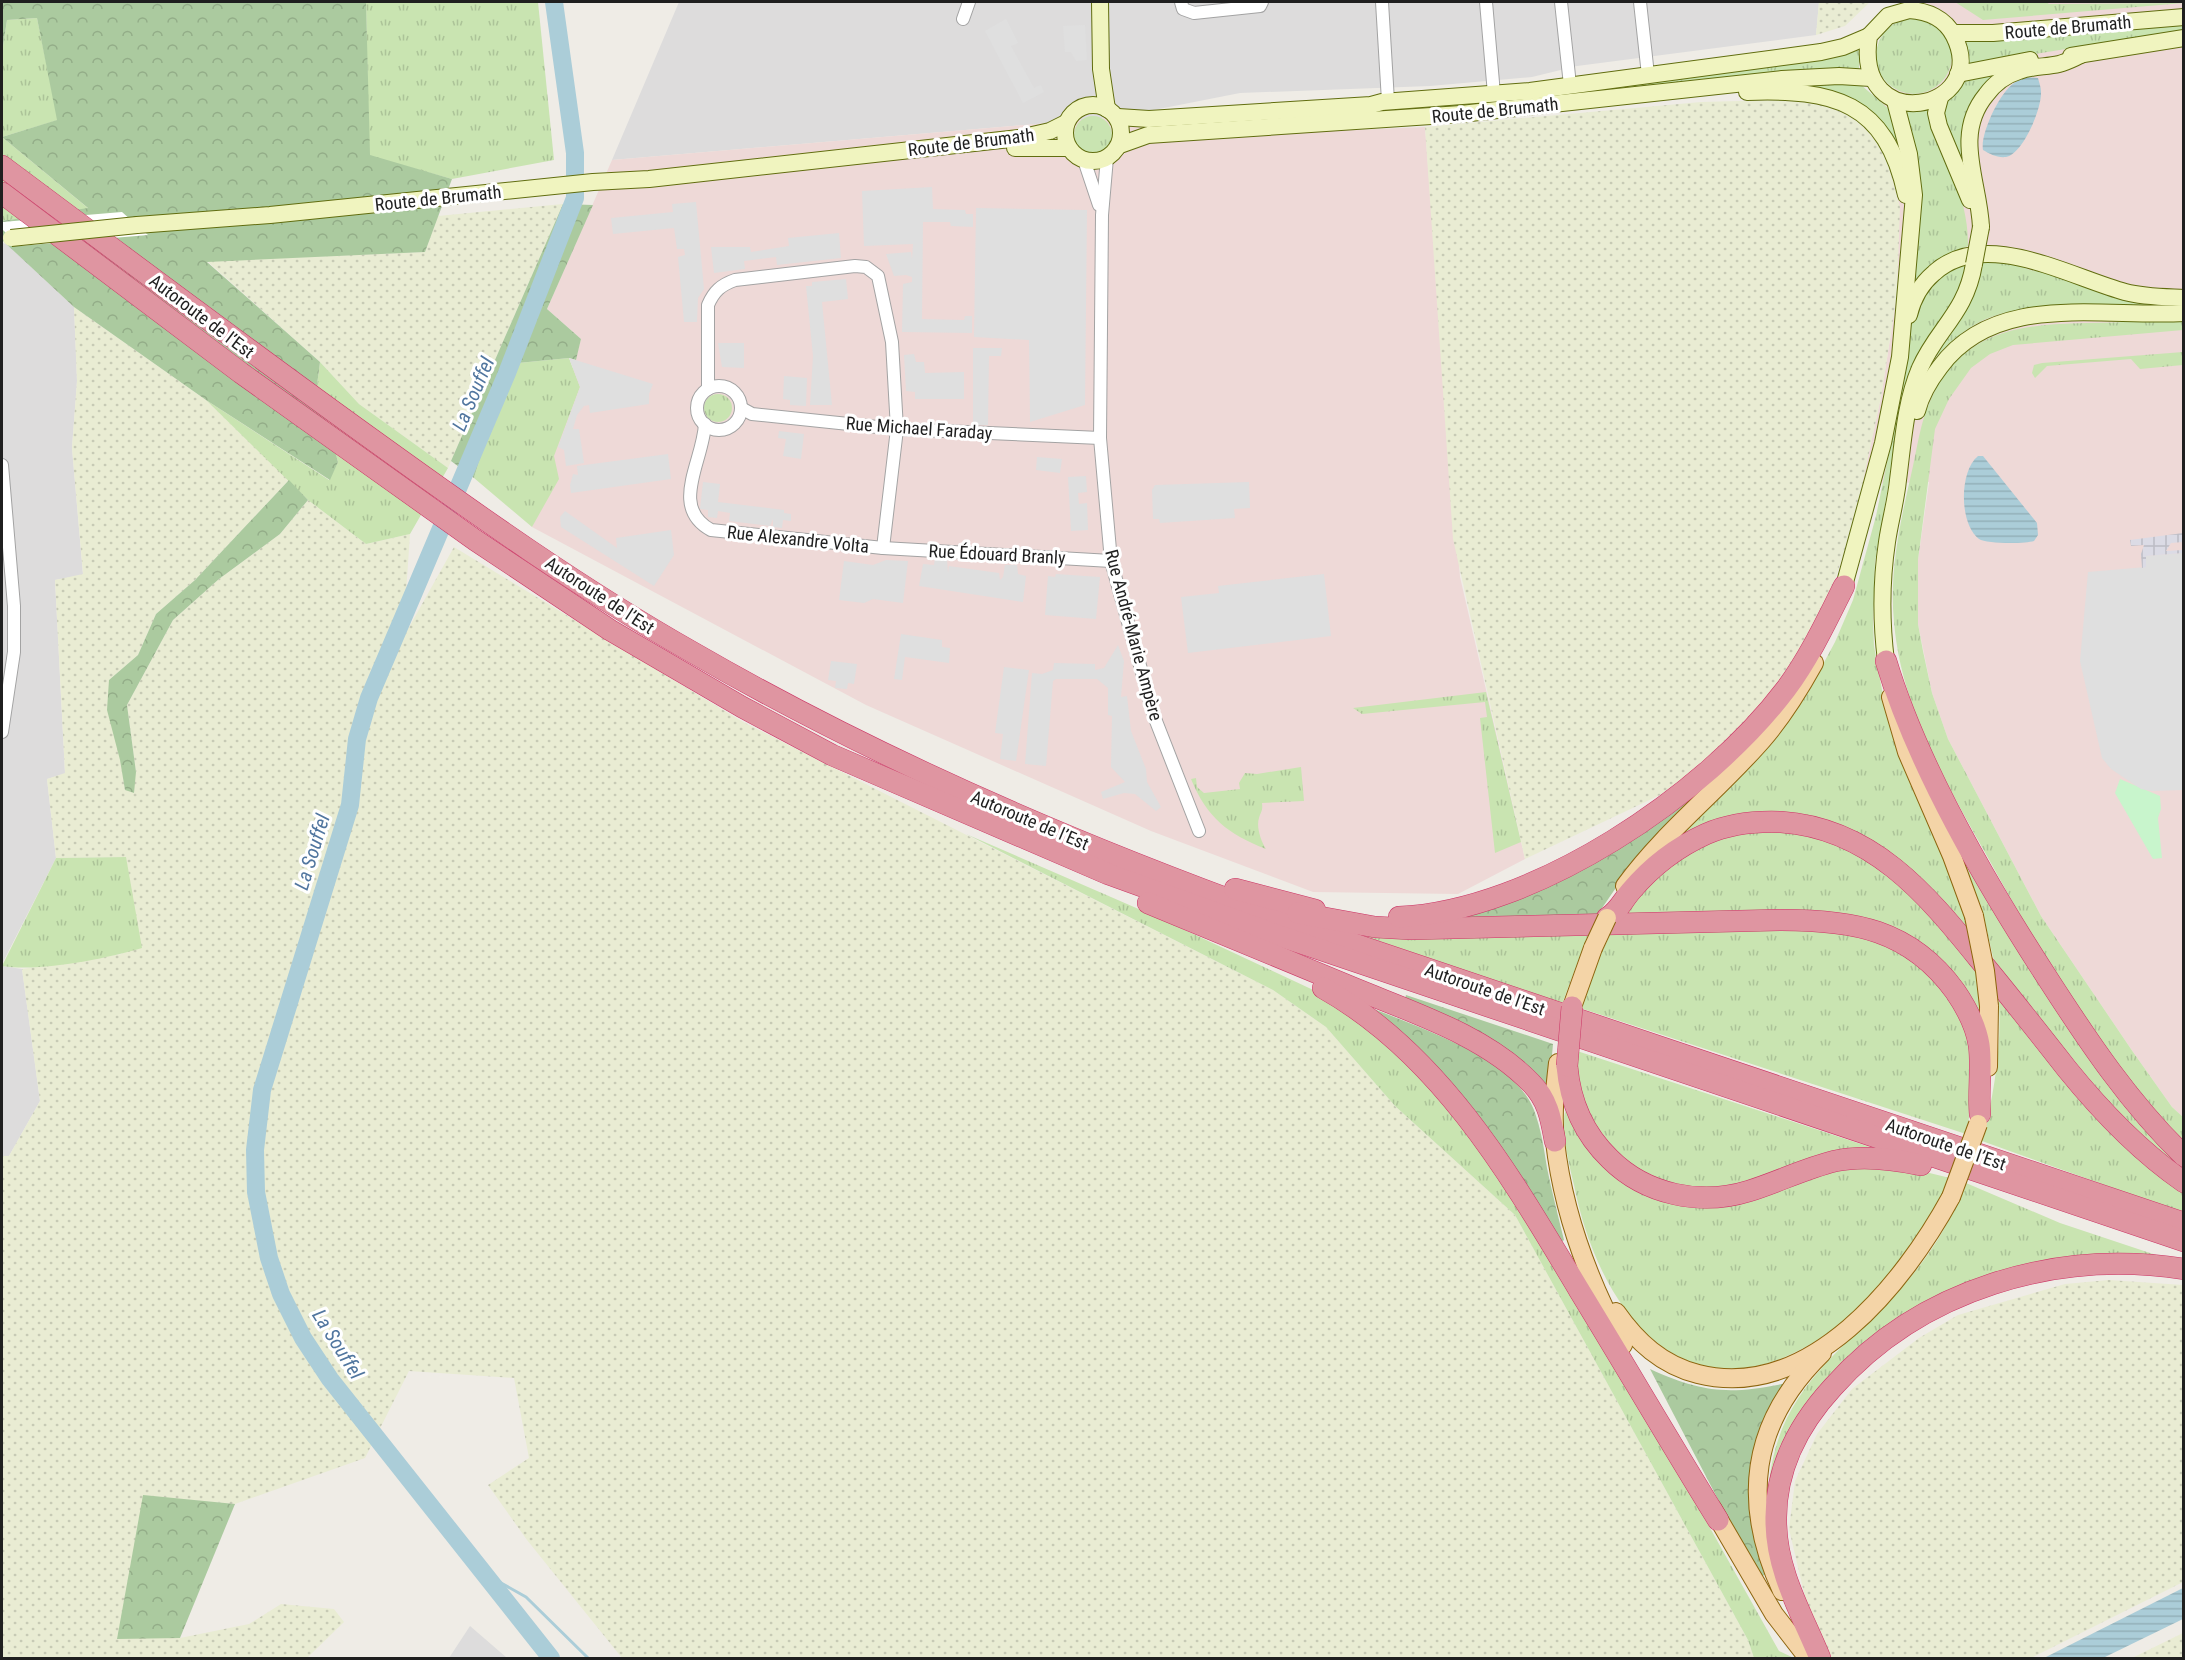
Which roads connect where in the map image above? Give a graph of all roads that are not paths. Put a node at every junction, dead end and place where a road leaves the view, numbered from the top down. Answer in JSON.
{"nodes":[{"id":1,"x":969,"y":2,"type":"edge"},
{"id":2,"x":1100,"y":2,"type":"edge"},
{"id":3,"x":1181,"y":2,"type":"edge"},
{"id":4,"x":1262,"y":2,"type":"edge"},
{"id":5,"x":1382,"y":2,"type":"edge"},
{"id":6,"x":1486,"y":2,"type":"edge"},
{"id":7,"x":1561,"y":2,"type":"edge"},
{"id":8,"x":1640,"y":2,"type":"edge"},
{"id":9,"x":1902,"y":6,"type":"edge"},
{"id":10,"x":1923,"y":7,"type":"edge"},
{"id":11,"x":2184,"y":17,"type":"edge"},
{"id":12,"x":963,"y":19,"type":"dead end"},
{"id":13,"x":1953,"y":33,"type":"junction"},
{"id":14,"x":1869,"y":36,"type":"junction"},
{"id":15,"x":2184,"y":38,"type":"edge"},
{"id":16,"x":2081,"y":56,"type":"junction"},
{"id":17,"x":1101,"y":69,"type":"junction"},
{"id":18,"x":1958,"y":74,"type":"junction"},
{"id":19,"x":1648,"y":75,"type":"junction"},
{"id":20,"x":1871,"y":78,"type":"junction"},
{"id":21,"x":1570,"y":85,"type":"junction"},
{"id":22,"x":1494,"y":94,"type":"junction"},
{"id":23,"x":1940,"y":98,"type":"junction"},
{"id":24,"x":1603,"y":99,"type":"junction"},
{"id":25,"x":1895,"y":101,"type":"junction"},
{"id":26,"x":1385,"y":102,"type":"junction"},
{"id":27,"x":1086,"y":106,"type":"junction"},
{"id":28,"x":1112,"y":113,"type":"junction"},
{"id":29,"x":1066,"y":123,"type":"junction"},
{"id":30,"x":1120,"y":145,"type":"junction"},
{"id":31,"x":1068,"y":148,"type":"junction"},
{"id":32,"x":873,"y":153,"type":"junction"},
{"id":33,"x":1107,"y":158,"type":"junction"},
{"id":34,"x":1084,"y":160,"type":"junction"},
{"id":35,"x":2,"y":166,"type":"edge"},
{"id":36,"x":2,"y":193,"type":"edge"},
{"id":37,"x":1102,"y":215,"type":"junction"},
{"id":38,"x":1978,"y":227,"type":"junction"},
{"id":39,"x":6,"y":238,"type":"edge"},
{"id":40,"x":1905,"y":297,"type":"junction"},
{"id":41,"x":2184,"y":298,"type":"edge"},
{"id":42,"x":2184,"y":313,"type":"edge"},
{"id":43,"x":1900,"y":357,"type":"junction"},
{"id":44,"x":709,"y":371,"type":"junction"},
{"id":45,"x":723,"y":386,"type":"junction"},
{"id":46,"x":708,"y":389,"type":"junction"},
{"id":47,"x":743,"y":414,"type":"junction"},
{"id":48,"x":705,"y":424,"type":"junction"},
{"id":49,"x":897,"y":429,"type":"junction"},
{"id":50,"x":718,"y":430,"type":"junction"},
{"id":51,"x":1100,"y":438,"type":"junction"},
{"id":52,"x":704,"y":442,"type":"junction"},
{"id":53,"x":2,"y":465,"type":"edge"},
{"id":54,"x":1898,"y":481,"type":"junction"},
{"id":55,"x":884,"y":548,"type":"junction"},
{"id":56,"x":1111,"y":561,"type":"junction"},
{"id":57,"x":1844,"y":586,"type":"junction"},
{"id":58,"x":8,"y":607,"type":"edge"},
{"id":59,"x":1886,"y":660,"type":"junction"},
{"id":60,"x":2,"y":732,"type":"edge"},
{"id":61,"x":832,"y":754,"type":"junction"},
{"id":62,"x":1053,"y":830,"type":"junction"},
{"id":63,"x":1199,"y":831,"type":"dead end"},
{"id":64,"x":1211,"y":882,"type":"junction"},
{"id":65,"x":1624,"y":893,"type":"junction"},
{"id":66,"x":1607,"y":918,"type":"joint"},
{"id":67,"x":1225,"y":935,"type":"junction"},
{"id":68,"x":1572,"y":1007,"type":"joint"},
{"id":69,"x":1562,"y":1065,"type":"junction"},
{"id":70,"x":1979,"y":1119,"type":"junction"},
{"id":71,"x":1555,"y":1141,"type":"junction"},
{"id":72,"x":2184,"y":1155,"type":"edge"},
{"id":73,"x":1952,"y":1163,"type":"junction"},
{"id":74,"x":2184,"y":1182,"type":"edge"},
{"id":75,"x":1572,"y":1221,"type":"junction"},
{"id":76,"x":2184,"y":1223,"type":"edge"},
{"id":77,"x":2184,"y":1241,"type":"edge"},
{"id":78,"x":2184,"y":1269,"type":"edge"},
{"id":79,"x":1844,"y":1332,"type":"junction"},
{"id":80,"x":1718,"y":1520,"type":"junction"},
{"id":81,"x":1808,"y":1659,"type":"edge"},
{"id":82,"x":1819,"y":1659,"type":"edge"}],
"edges":[{"from":1,"to":12,"type":"street"},
{"from":2,"to":17,"type":"main road"},
{"from":3,"to":4,"type":"street"},
{"from":5,"to":26,"type":"street"},
{"from":6,"to":22,"type":"street"},
{"from":7,"to":21,"type":"street"},
{"from":8,"to":19,"type":"street"},
{"from":9,"to":10,"type":"main road"},
{"from":9,"to":14,"type":"main road"},
{"from":10,"to":13,"type":"main road"},
{"from":11,"to":13,"type":"main road","name":"Route de Brumath"},
{"from":13,"to":18,"type":"main road"},
{"from":14,"to":19,"type":"main road","name":"Route de Brumath"},
{"from":14,"to":20,"type":"main road"},
{"from":15,"to":16,"type":"main road","name":"Route de Brumath"},
{"from":16,"to":18,"type":"main road","name":"Route de Brumath"},
{"from":16,"to":38,"type":"main road"},
{"from":17,"to":27,"type":"main road"},
{"from":17,"to":28,"type":"main road"},
{"from":18,"to":23,"type":"main road"},
{"from":19,"to":21,"type":"main road","name":"Route de Brumath"},
{"from":20,"to":24,"type":"main road","name":"Route de Brumath"},
{"from":20,"to":25,"type":"main road"},
{"from":21,"to":22,"type":"main road","name":"Route de Brumath"},
{"from":22,"to":26,"type":"main road","name":"Route de Brumath"},
{"from":23,"to":25,"type":"main road"},
{"from":23,"to":38,"type":"main road"},
{"from":24,"to":30,"type":"main road","name":"Route de Brumath"},
{"from":24,"to":40,"type":"main road"},
{"from":25,"to":40,"type":"main road"},
{"from":26,"to":28,"type":"main road","name":"Route de Brumath"},
{"from":27,"to":28,"type":"main road"},
{"from":27,"to":29,"type":"main road"},
{"from":28,"to":30,"type":"main road"},
{"from":29,"to":31,"type":"main road"},
{"from":29,"to":32,"type":"main road","name":"Route de Brumath"},
{"from":30,"to":33,"type":"main road"},
{"from":31,"to":32,"type":"main road","name":"Route de Brumath"},
{"from":31,"to":34,"type":"main road"},
{"from":32,"to":39,"type":"main road","name":"Route de Brumath","bridge":true},
{"from":33,"to":34,"type":"main road"},
{"from":33,"to":37,"type":"street","name":"Rue André-Marie Ampère"},
{"from":34,"to":37,"type":"street","name":"Rue André-Marie Ampère"},
{"from":35,"to":62,"type":"highway","name":"Autoroute de l’Est"},
{"from":36,"to":61,"type":"highway","name":"Autoroute de l’Est"},
{"from":37,"to":51,"type":"street","name":"Rue André-Marie Ampère"},
{"from":38,"to":54,"type":"main road","bridge":true},
{"from":40,"to":43,"type":"main road"},
{"from":41,"to":43,"type":"main road"},
{"from":42,"to":54,"type":"main road"},
{"from":43,"to":57,"type":"main road"},
{"from":44,"to":45,"type":"street"},
{"from":44,"to":46,"type":"street"},
{"from":44,"to":49,"type":"street","name":"Rue Alexandre Volta"},
{"from":45,"to":46,"type":"street"},
{"from":45,"to":47,"type":"street"},
{"from":46,"to":48,"type":"street"},
{"from":47,"to":49,"type":"street","name":"Rue Michael Faraday"},
{"from":47,"to":50,"type":"street"},
{"from":48,"to":50,"type":"street"},
{"from":48,"to":52,"type":"street","name":"Rue Alexandre Volta"},
{"from":49,"to":51,"type":"street","name":"Rue Michael Faraday"},
{"from":49,"to":55,"type":"street","name":"Rue Alexandre Volta"},
{"from":50,"to":52,"type":"street"},
{"from":51,"to":56,"type":"street","name":"Rue André-Marie Ampère"},
{"from":52,"to":55,"type":"street","name":"Rue Alexandre Volta"},
{"from":53,"to":58,"type":"street"},
{"from":54,"to":59,"type":"main road"},
{"from":55,"to":56,"type":"street","name":"Rue Édouard Branly"},
{"from":56,"to":63,"type":"street","name":"Rue André-Marie Ampère"},
{"from":57,"to":64,"type":"highway"},
{"from":57,"to":65,"type":"main road"},
{"from":58,"to":60,"type":"street"},
{"from":59,"to":70,"type":"main road","bridge":true},
{"from":59,"to":72,"type":"highway"},
{"from":61,"to":67,"type":"highway"},
{"from":61,"to":73,"type":"highway","name":"Autoroute de l’Est"},
{"from":62,"to":64,"type":"highway"},
{"from":62,"to":76,"type":"highway","name":"Autoroute de l’Est"},
{"from":64,"to":70,"type":"highway"},
{"from":65,"to":66,"type":"highway"},
{"from":65,"to":74,"type":"highway"},
{"from":66,"to":68,"type":"main road","bridge":true},
{"from":67,"to":71,"type":"highway"},
{"from":67,"to":80,"type":"highway"},
{"from":68,"to":69,"type":"highway","bridge":true},
{"from":69,"to":71,"type":"main road"},
{"from":69,"to":73,"type":"highway"},
{"from":70,"to":79,"type":"main road","bridge":true},
{"from":71,"to":75,"type":"main road"},
{"from":73,"to":77,"type":"highway","name":"Autoroute de l’Est"},
{"from":75,"to":79,"type":"main road"},
{"from":75,"to":80,"type":"main road"},
{"from":78,"to":82,"type":"highway"},
{"from":79,"to":82,"type":"main road"},
{"from":80,"to":81,"type":"main road"}]}
